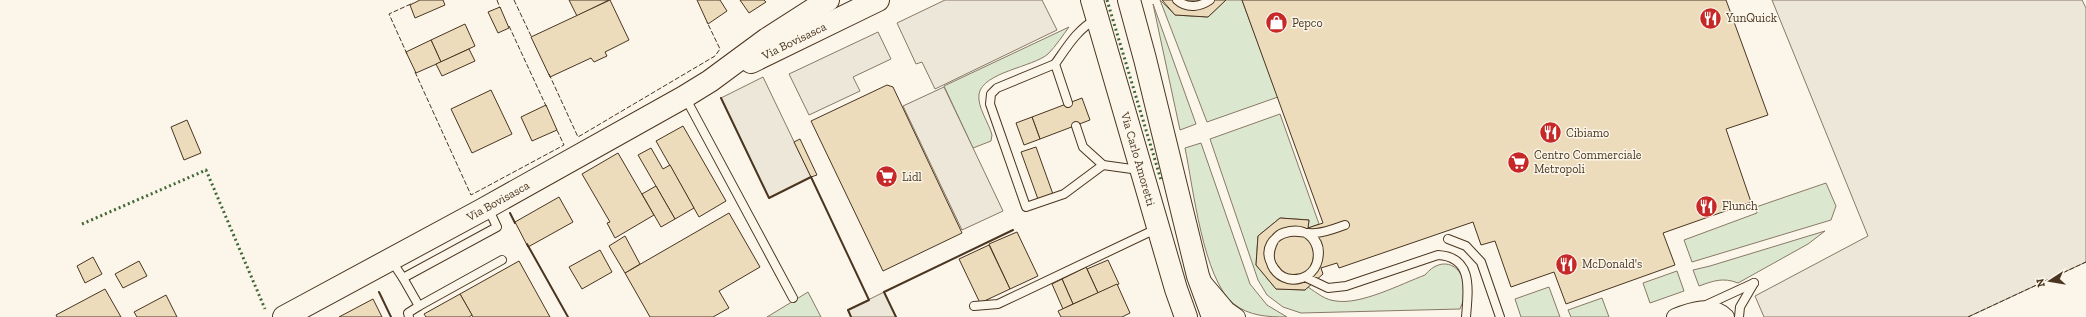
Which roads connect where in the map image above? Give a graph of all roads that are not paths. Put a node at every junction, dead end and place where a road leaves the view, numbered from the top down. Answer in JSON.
{"nodes":[{"id":1,"x":828,"y":0,"type":"edge"},
{"id":2,"x":878,"y":0,"type":"edge"},
{"id":3,"x":1129,"y":0,"type":"edge"},
{"id":4,"x":1136,"y":0,"type":"edge"},
{"id":5,"x":1210,"y":0,"type":"edge"},
{"id":6,"x":1185,"y":3,"type":"edge"},
{"id":7,"x":1093,"y":8,"type":"edge"},
{"id":8,"x":1145,"y":59,"type":"junction"},
{"id":9,"x":1055,"y":64,"type":"junction"},
{"id":10,"x":710,"y":81,"type":"junction"},
{"id":11,"x":684,"y":97,"type":"junction"},
{"id":12,"x":1068,"y":103,"type":"dead end"},
{"id":13,"x":1076,"y":126,"type":"dead end"},
{"id":14,"x":1103,"y":165,"type":"junction"},
{"id":15,"x":1142,"y":170,"type":"junction"},
{"id":16,"x":488,"y":207,"type":"junction"},
{"id":17,"x":1345,"y":224,"type":"dead end"},
{"id":18,"x":1159,"y":228,"type":"junction"},
{"id":19,"x":1302,"y":232,"type":"junction"},
{"id":20,"x":1448,"y":239,"type":"dead end"},
{"id":21,"x":391,"y":259,"type":"junction"},
{"id":22,"x":502,"y":260,"type":"dead end"},
{"id":23,"x":1198,"y":276,"type":"junction"},
{"id":24,"x":402,"y":278,"type":"junction"},
{"id":25,"x":1298,"y":279,"type":"junction"},
{"id":26,"x":793,"y":298,"type":"dead end"},
{"id":27,"x":419,"y":306,"type":"junction"},
{"id":28,"x":974,"y":306,"type":"dead end"},
{"id":29,"x":1699,"y":309,"type":"junction"},
{"id":30,"x":284,"y":317,"type":"edge"},
{"id":31,"x":409,"y":317,"type":"edge"},
{"id":32,"x":1186,"y":317,"type":"edge"},
{"id":33,"x":1213,"y":317,"type":"edge"},
{"id":34,"x":1237,"y":317,"type":"edge"},
{"id":35,"x":1466,"y":317,"type":"edge"},
{"id":36,"x":1500,"y":317,"type":"edge"},
{"id":37,"x":1675,"y":317,"type":"edge"},
{"id":38,"x":1726,"y":317,"type":"edge"},
{"id":39,"x":1739,"y":317,"type":"edge"}],
"edges":[{"from":1,"to":10,"type":"street","name":"Via Bovisasca"},
{"from":2,"to":10,"type":"street","name":"Via Bovisasca"},
{"from":3,"to":8,"type":"street"},
{"from":4,"to":8,"type":"street"},
{"from":5,"to":6,"type":"lane"},
{"from":7,"to":9,"type":"lane"},
{"from":7,"to":15,"type":"street","name":"Via Carlo Amoretti"},
{"from":8,"to":23,"type":"street"},
{"from":9,"to":12,"type":"lane"},
{"from":9,"to":14,"type":"lane"},
{"from":10,"to":11,"type":"street","name":"Via Bovisasca"},
{"from":11,"to":16,"type":"street","name":"Via Bovisasca"},
{"from":11,"to":26,"type":"lane"},
{"from":13,"to":14,"type":"lane"},
{"from":14,"to":15,"type":"lane"},
{"from":15,"to":18,"type":"street","name":"Via Carlo Amoretti"},
{"from":16,"to":21,"type":"street","name":"Via Bovisasca"},
{"from":16,"to":24,"type":"lane"},
{"from":17,"to":19,"type":"lane"},
{"from":18,"to":28,"type":"lane"},
{"from":18,"to":32,"type":"street","name":"Via Carlo Amoretti"},
{"from":19,"to":25,"type":"lane"},
{"from":19,"to":25,"type":"lane"},
{"from":20,"to":36,"type":"lane"},
{"from":21,"to":24,"type":"lane"},
{"from":21,"to":30,"type":"street","name":"Via Bovisasca"},
{"from":22,"to":27,"type":"lane"},
{"from":23,"to":33,"type":"street"},
{"from":23,"to":34,"type":"street"},
{"from":24,"to":27,"type":"lane"},
{"from":25,"to":35,"type":"lane"},
{"from":27,"to":31,"type":"lane"},
{"from":29,"to":37,"type":"street"},
{"from":29,"to":38,"type":"street"},
{"from":29,"to":39,"type":"lane"}]}
